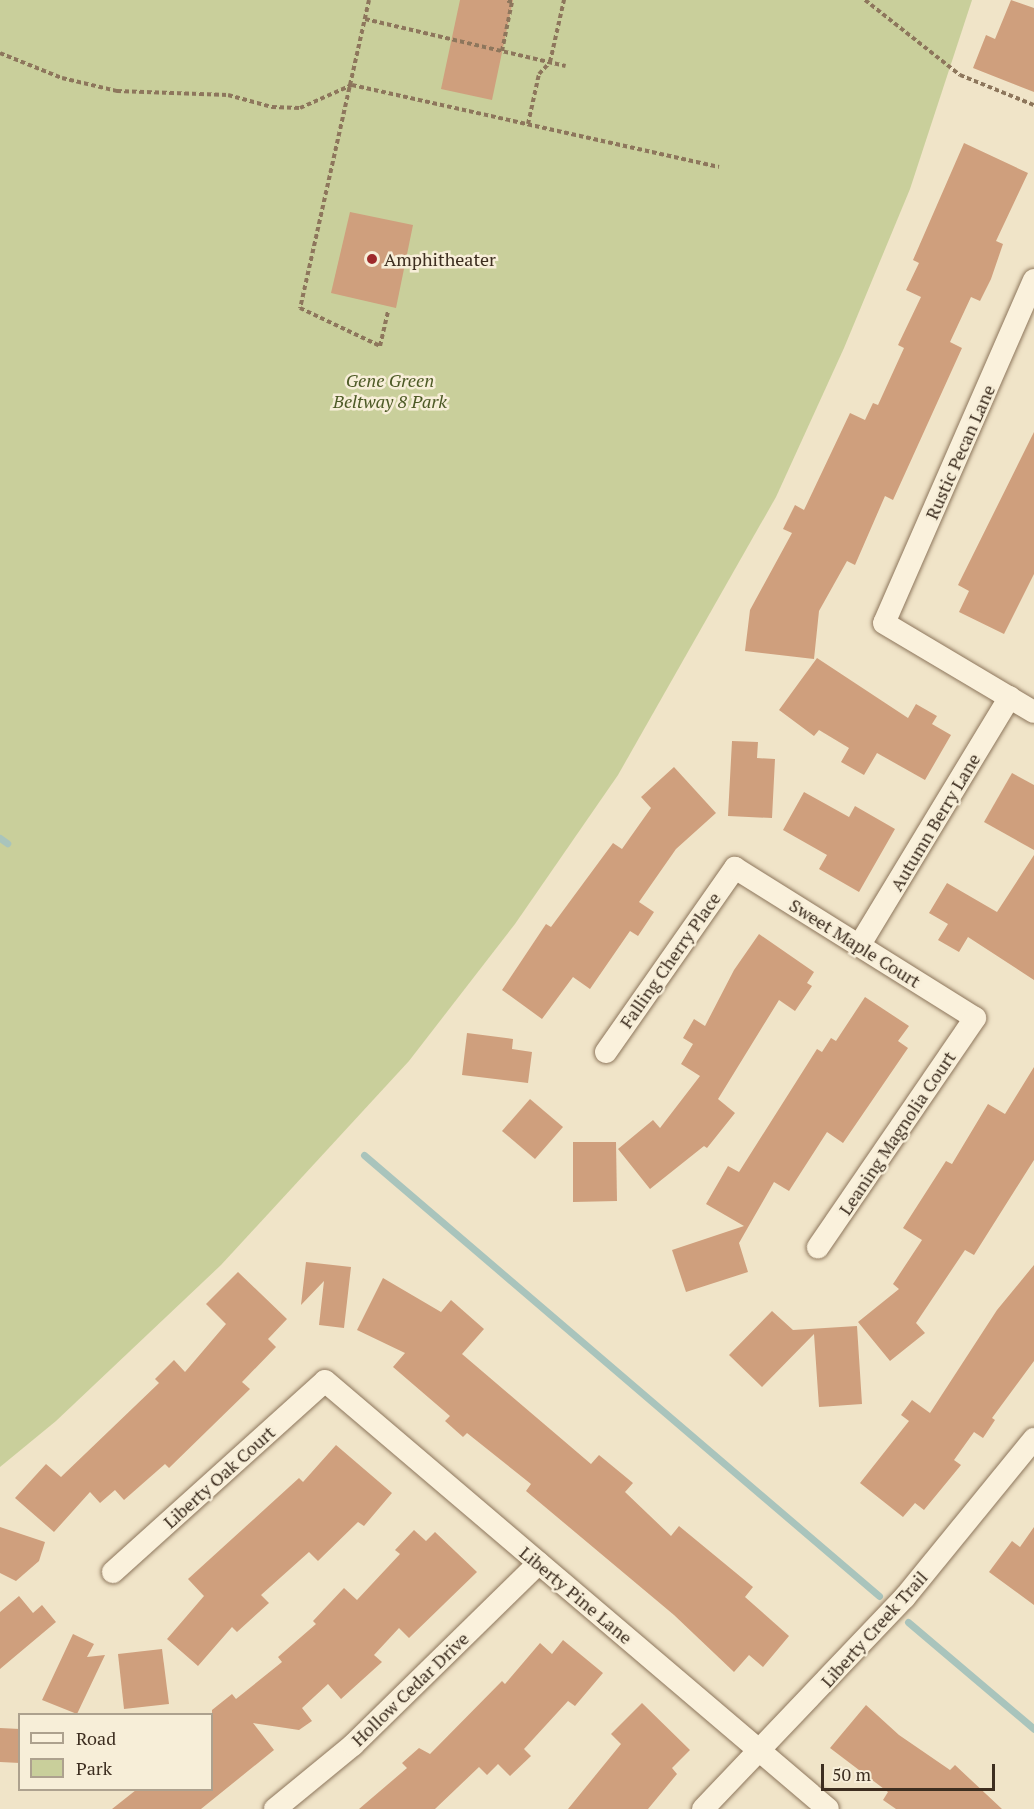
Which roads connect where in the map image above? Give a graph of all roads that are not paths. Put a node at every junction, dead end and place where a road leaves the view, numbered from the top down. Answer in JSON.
{"nodes":[{"id":1,"x":1034,"y":280,"type":"edge"},
{"id":2,"x":1010,"y":697,"type":"junction"},
{"id":3,"x":1034,"y":712,"type":"edge"},
{"id":4,"x":735,"y":868,"type":"joint"},
{"id":5,"x":859,"y":946,"type":"junction"},
{"id":6,"x":975,"y":1018,"type":"joint"},
{"id":7,"x":606,"y":1052,"type":"dead end"},
{"id":8,"x":818,"y":1247,"type":"dead end"},
{"id":9,"x":325,"y":1381,"type":"joint"},
{"id":10,"x":1031,"y":1449,"type":"edge"},
{"id":11,"x":539,"y":1563,"type":"junction"},
{"id":12,"x":113,"y":1572,"type":"dead end"},
{"id":13,"x":761,"y":1752,"type":"junction"},
{"id":14,"x":275,"y":1809,"type":"edge"},
{"id":15,"x":703,"y":1809,"type":"edge"},
{"id":16,"x":828,"y":1809,"type":"edge"}],
"edges":[{"from":1,"to":2,"type":"street","name":"Rustic Pecan Lane"},
{"from":2,"to":3,"type":"street"},
{"from":2,"to":5,"type":"street","name":"Autumn Berry Lane"},
{"from":4,"to":5,"type":"street","name":"Sweet Maple Court"},
{"from":4,"to":7,"type":"street","name":"Falling Cherry Place"},
{"from":5,"to":6,"type":"street","name":"Sweet Maple Court"},
{"from":6,"to":8,"type":"street","name":"Leaning Magnolia Court"},
{"from":9,"to":11,"type":"street","name":"Liberty Pine Lane"},
{"from":9,"to":12,"type":"street","name":"Liberty Oak Court"},
{"from":10,"to":13,"type":"street","name":"Liberty Creek Trail"},
{"from":11,"to":13,"type":"street","name":"Liberty Pine Lane"},
{"from":11,"to":14,"type":"street","name":"Hollow Cedar Drive"},
{"from":13,"to":15,"type":"street","name":"Liberty Creek Trail"},
{"from":13,"to":16,"type":"street","name":"Liberty Pine Lane"}]}
